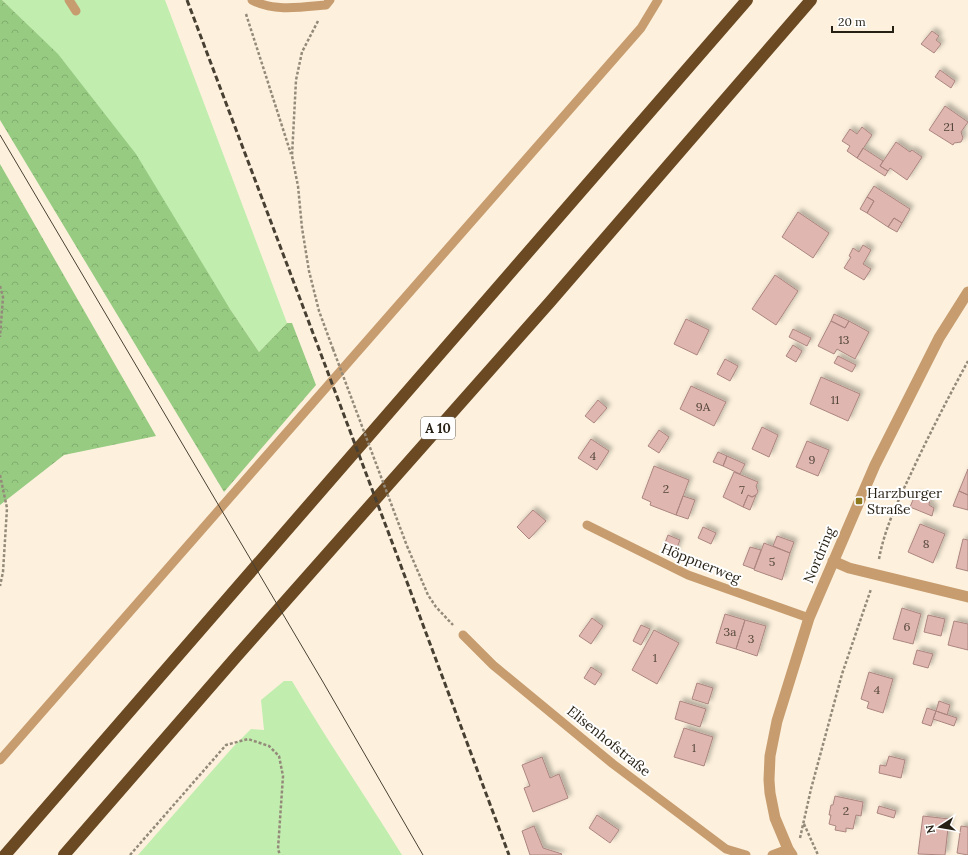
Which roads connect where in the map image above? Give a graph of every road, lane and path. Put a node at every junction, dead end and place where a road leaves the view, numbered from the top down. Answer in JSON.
{"nodes":[{"id":1,"x":69,"y":0,"type":"edge"},
{"id":2,"x":252,"y":0,"type":"edge"},
{"id":3,"x":658,"y":0,"type":"edge"},
{"id":4,"x":747,"y":0,"type":"edge"},
{"id":5,"x":811,"y":0,"type":"edge"},
{"id":6,"x":328,"y":2,"type":"edge"},
{"id":7,"x":76,"y":11,"type":"dead end"},
{"id":8,"x":246,"y":13,"type":"dead end"},
{"id":9,"x":292,"y":156,"type":"junction"},
{"id":10,"x":0,"y":286,"type":"edge"},
{"id":11,"x":968,"y":292,"type":"edge"},
{"id":12,"x":0,"y":337,"type":"edge"},
{"id":13,"x":968,"y":361,"type":"edge"},
{"id":14,"x":0,"y":475,"type":"edge"},
{"id":15,"x":587,"y":525,"type":"dead end"},
{"id":16,"x":833,"y":561,"type":"junction"},
{"id":17,"x":875,"y":574,"type":"junction"},
{"id":18,"x":0,"y":586,"type":"edge"},
{"id":19,"x":968,"y":597,"type":"edge"},
{"id":20,"x":809,"y":618,"type":"junction"},
{"id":21,"x":463,"y":635,"type":"joint"},
{"id":22,"x":0,"y":760,"type":"edge"},
{"id":23,"x":804,"y":824,"type":"junction"},
{"id":24,"x":790,"y":852,"type":"edge"},
{"id":25,"x":5,"y":855,"type":"edge"},
{"id":26,"x":64,"y":855,"type":"edge"},
{"id":27,"x":130,"y":855,"type":"edge"},
{"id":28,"x":280,"y":855,"type":"edge"},
{"id":29,"x":746,"y":855,"type":"edge"},
{"id":30,"x":772,"y":855,"type":"edge"},
{"id":31,"x":818,"y":855,"type":"edge"}],
"edges":[{"from":1,"to":7,"type":"lane"},
{"from":2,"to":6,"type":"lane"},
{"from":3,"to":22,"type":"lane"},
{"from":4,"to":25,"type":"highway"},
{"from":5,"to":26,"type":"highway","number":"A 10"},
{"from":6,"to":9,"type":"path"},
{"from":8,"to":9,"type":"path"},
{"from":9,"to":21,"type":"path","bridge":true},
{"from":10,"to":12,"type":"path"},
{"from":11,"to":16,"type":"street","name":"Nordring"},
{"from":13,"to":17,"type":"path"},
{"from":14,"to":18,"type":"path"},
{"from":15,"to":20,"type":"lane","name":"Höppnerweg"},
{"from":16,"to":17,"type":"street"},
{"from":16,"to":20,"type":"street","name":"Nordring"},
{"from":17,"to":19,"type":"street"},
{"from":17,"to":23,"type":"path"},
{"from":20,"to":24,"type":"street","name":"Nordring"},
{"from":21,"to":29,"type":"lane","name":"Elisenhofstraße"},
{"from":23,"to":24,"type":"path"},
{"from":23,"to":31,"type":"path"},
{"from":24,"to":30,"type":"lane"},
{"from":27,"to":28,"type":"path"}]}
